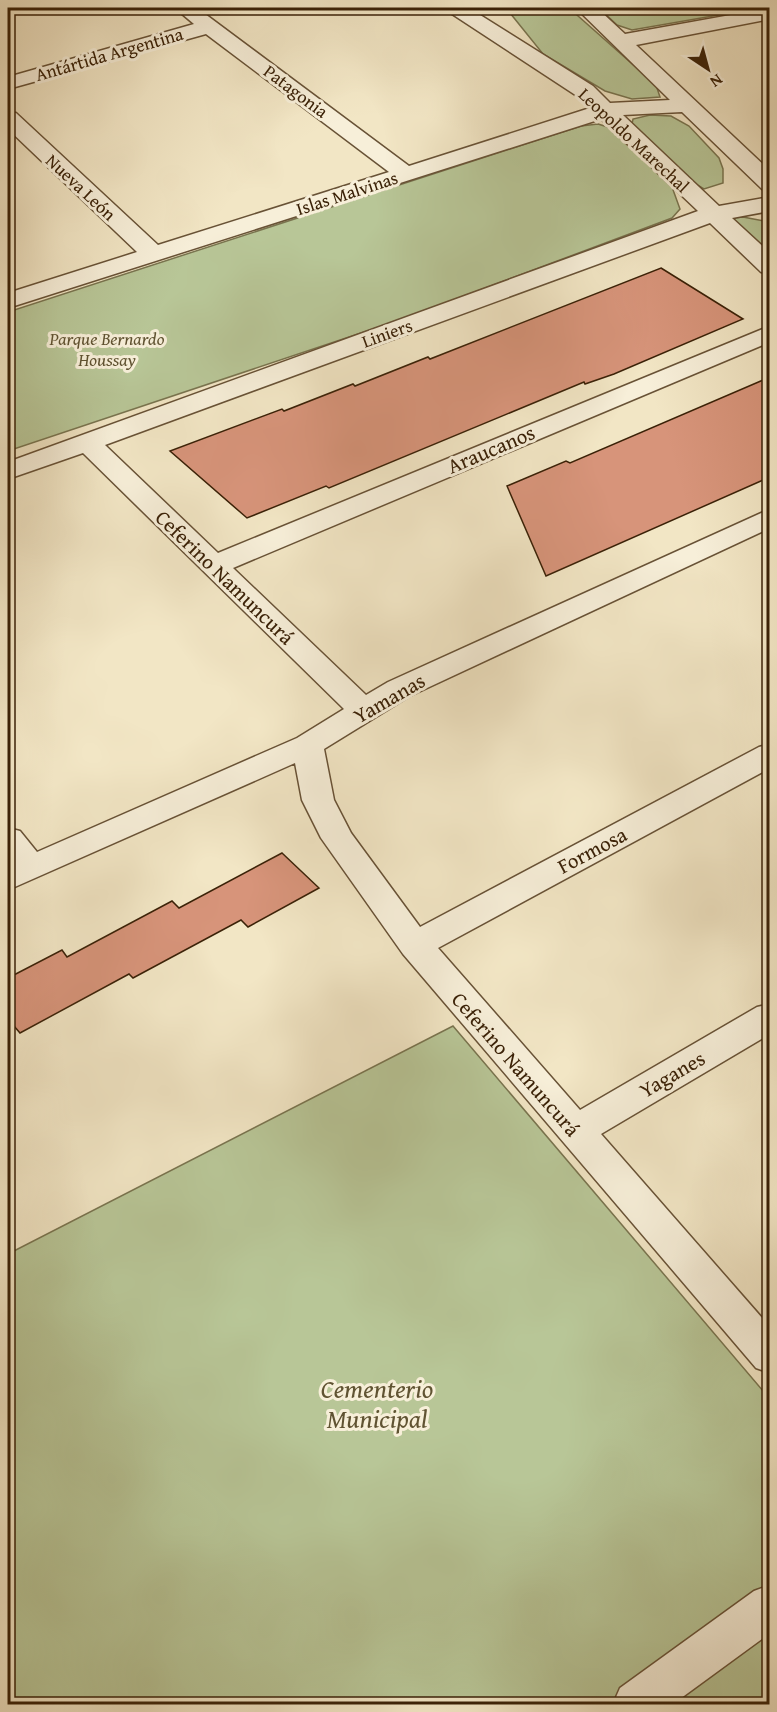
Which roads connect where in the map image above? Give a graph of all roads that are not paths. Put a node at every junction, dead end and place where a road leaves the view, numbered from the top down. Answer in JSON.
{"nodes":[{"id":1,"x":185,"y":8,"type":"edge"},
{"id":2,"x":456,"y":8,"type":"edge"},
{"id":3,"x":586,"y":8,"type":"edge"},
{"id":4,"x":770,"y":13,"type":"edge"},
{"id":5,"x":509,"y":17,"type":"dead end"},
{"id":6,"x":210,"y":26,"type":"junction"},
{"id":7,"x":622,"y":41,"type":"junction"},
{"id":8,"x":533,"y":57,"type":"junction"},
{"id":9,"x":8,"y":83,"type":"edge"},
{"id":10,"x":690,"y":105,"type":"junction"},
{"id":11,"x":606,"y":110,"type":"junction"},
{"id":12,"x":8,"y":118,"type":"edge"},
{"id":13,"x":406,"y":174,"type":"junction"},
{"id":14,"x":770,"y":184,"type":"edge"},
{"id":15,"x":770,"y":204,"type":"edge"},
{"id":16,"x":712,"y":214,"type":"junction"},
{"id":17,"x":154,"y":255,"type":"junction"},
{"id":18,"x":770,"y":267,"type":"edge"},
{"id":19,"x":8,"y":301,"type":"edge"},
{"id":20,"x":770,"y":333,"type":"edge"},
{"id":21,"x":87,"y":442,"type":"junction"},
{"id":22,"x":8,"y":471,"type":"edge"},
{"id":23,"x":770,"y":517,"type":"edge"},
{"id":24,"x":213,"y":566,"type":"junction"},
{"id":25,"x":364,"y":711,"type":"junction"},
{"id":26,"x":308,"y":745,"type":"junction"},
{"id":27,"x":770,"y":754,"type":"edge"},
{"id":28,"x":8,"y":839,"type":"edge"},
{"id":29,"x":19,"y":873,"type":"edge"},
{"id":30,"x":415,"y":945,"type":"junction"},
{"id":31,"x":770,"y":1017,"type":"edge"},
{"id":32,"x":574,"y":1132,"type":"junction"},
{"id":33,"x":770,"y":1356,"type":"edge"},
{"id":34,"x":770,"y":1606,"type":"edge"},
{"id":35,"x":636,"y":1704,"type":"edge"}],
"edges":[{"from":1,"to":6,"type":"street","name":"Patagonia"},
{"from":2,"to":8,"type":"street","name":"Leopoldo Marechal"},
{"from":3,"to":7,"type":"street"},
{"from":4,"to":7,"type":"street"},
{"from":5,"to":8,"type":"street"},
{"from":6,"to":9,"type":"street","name":"Antártida Argentina"},
{"from":6,"to":13,"type":"street","name":"Patagonia"},
{"from":7,"to":10,"type":"street"},
{"from":8,"to":11,"type":"street","name":"Leopoldo Marechal"},
{"from":10,"to":11,"type":"street","name":"Islas Malvinas"},
{"from":10,"to":14,"type":"street"},
{"from":11,"to":13,"type":"street","name":"Islas Malvinas"},
{"from":11,"to":16,"type":"street","name":"Leopoldo Marechal"},
{"from":12,"to":17,"type":"street","name":"Nueva León"},
{"from":13,"to":17,"type":"street","name":"Islas Malvinas"},
{"from":15,"to":16,"type":"street","name":"Liniers"},
{"from":16,"to":18,"type":"street","name":"Leopoldo Marechal"},
{"from":16,"to":21,"type":"street","name":"Liniers"},
{"from":17,"to":19,"type":"street","name":"Islas Malvinas"},
{"from":20,"to":24,"type":"street","name":"Araucanos"},
{"from":21,"to":22,"type":"street","name":"Liniers"},
{"from":21,"to":24,"type":"street","name":"Ceferino Namuncurá"},
{"from":23,"to":25,"type":"street","name":"Yamanas"},
{"from":24,"to":25,"type":"street","name":"Ceferino Namuncurá"},
{"from":25,"to":26,"type":"street","name":"Yamanas"},
{"from":26,"to":29,"type":"street","name":"Yamanas"},
{"from":26,"to":30,"type":"street","name":"Ceferino Namuncurá"},
{"from":27,"to":30,"type":"street","name":"Formosa"},
{"from":28,"to":29,"type":"street"},
{"from":30,"to":32,"type":"street","name":"Ceferino Namuncurá"},
{"from":31,"to":32,"type":"street","name":"Yaganes"},
{"from":32,"to":33,"type":"street","name":"Ceferino Namuncurá"},
{"from":34,"to":35,"type":"street"}]}
